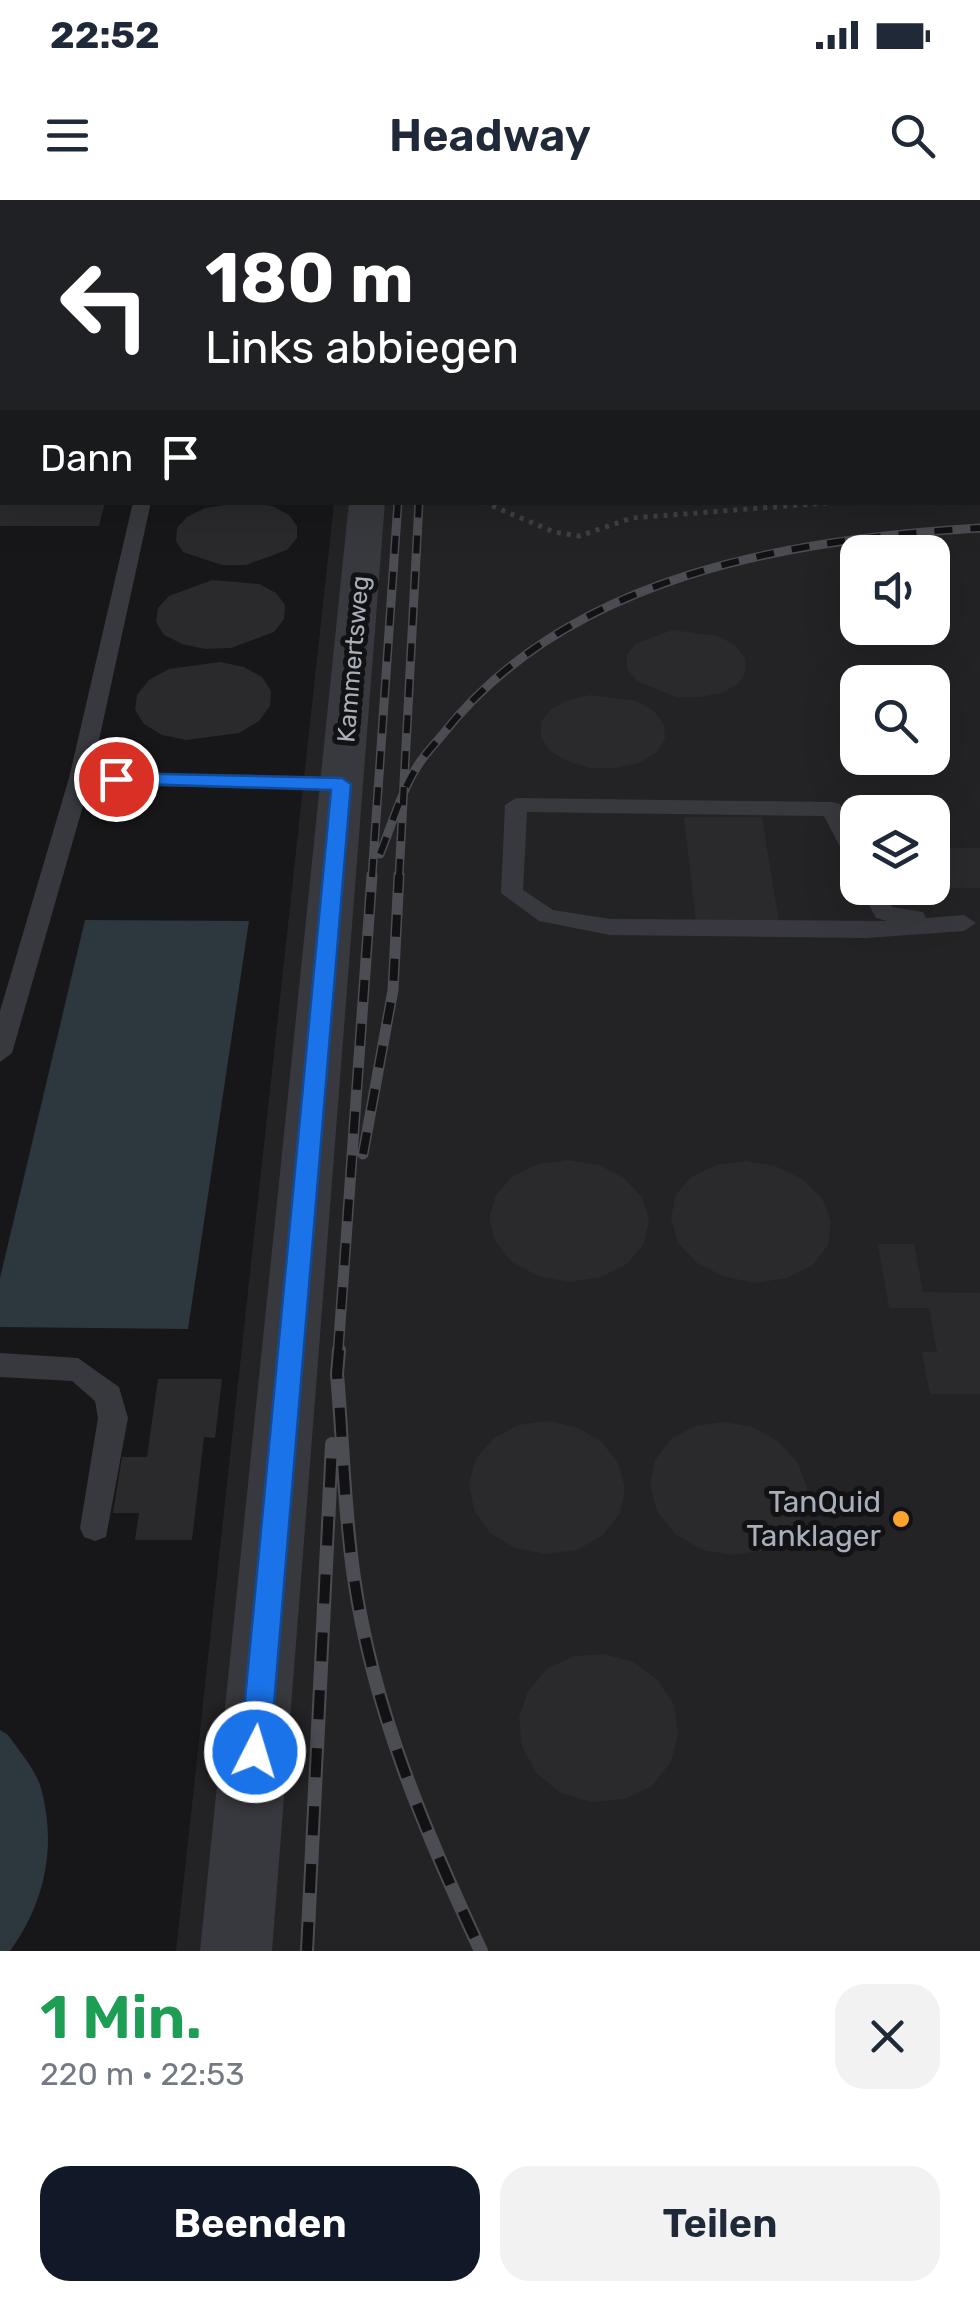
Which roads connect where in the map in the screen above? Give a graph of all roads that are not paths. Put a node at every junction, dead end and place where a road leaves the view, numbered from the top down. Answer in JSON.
{"nodes":[{"id":1,"x":141,"y":505,"type":"edge"},
{"id":2,"x":367,"y":505,"type":"edge"},
{"id":3,"x":80,"y":778,"type":"junction"},
{"id":4,"x":342,"y":784,"type":"junction"},
{"id":5,"x":840,"y":825,"type":"edge"},
{"id":6,"x":880,"y":905,"type":"edge"},
{"id":7,"x":972,"y":924,"type":"edge"},
{"id":8,"x":0,"y":1054,"type":"edge"},
{"id":9,"x":0,"y":1365,"type":"edge"},
{"id":10,"x":95,"y":1528,"type":"dead end"},
{"id":11,"x":236,"y":1951,"type":"edge"}],
"edges":[{"from":1,"to":3,"type":"lane"},
{"from":2,"to":4,"type":"street","name":"Kammertsweg"},
{"from":3,"to":4,"type":"lane"},
{"from":3,"to":8,"type":"lane"},
{"from":4,"to":11,"type":"street","name":"Kammertsweg"},
{"from":5,"to":7,"type":"lane"},
{"from":6,"to":7,"type":"lane"},
{"from":9,"to":10,"type":"lane"}]}
